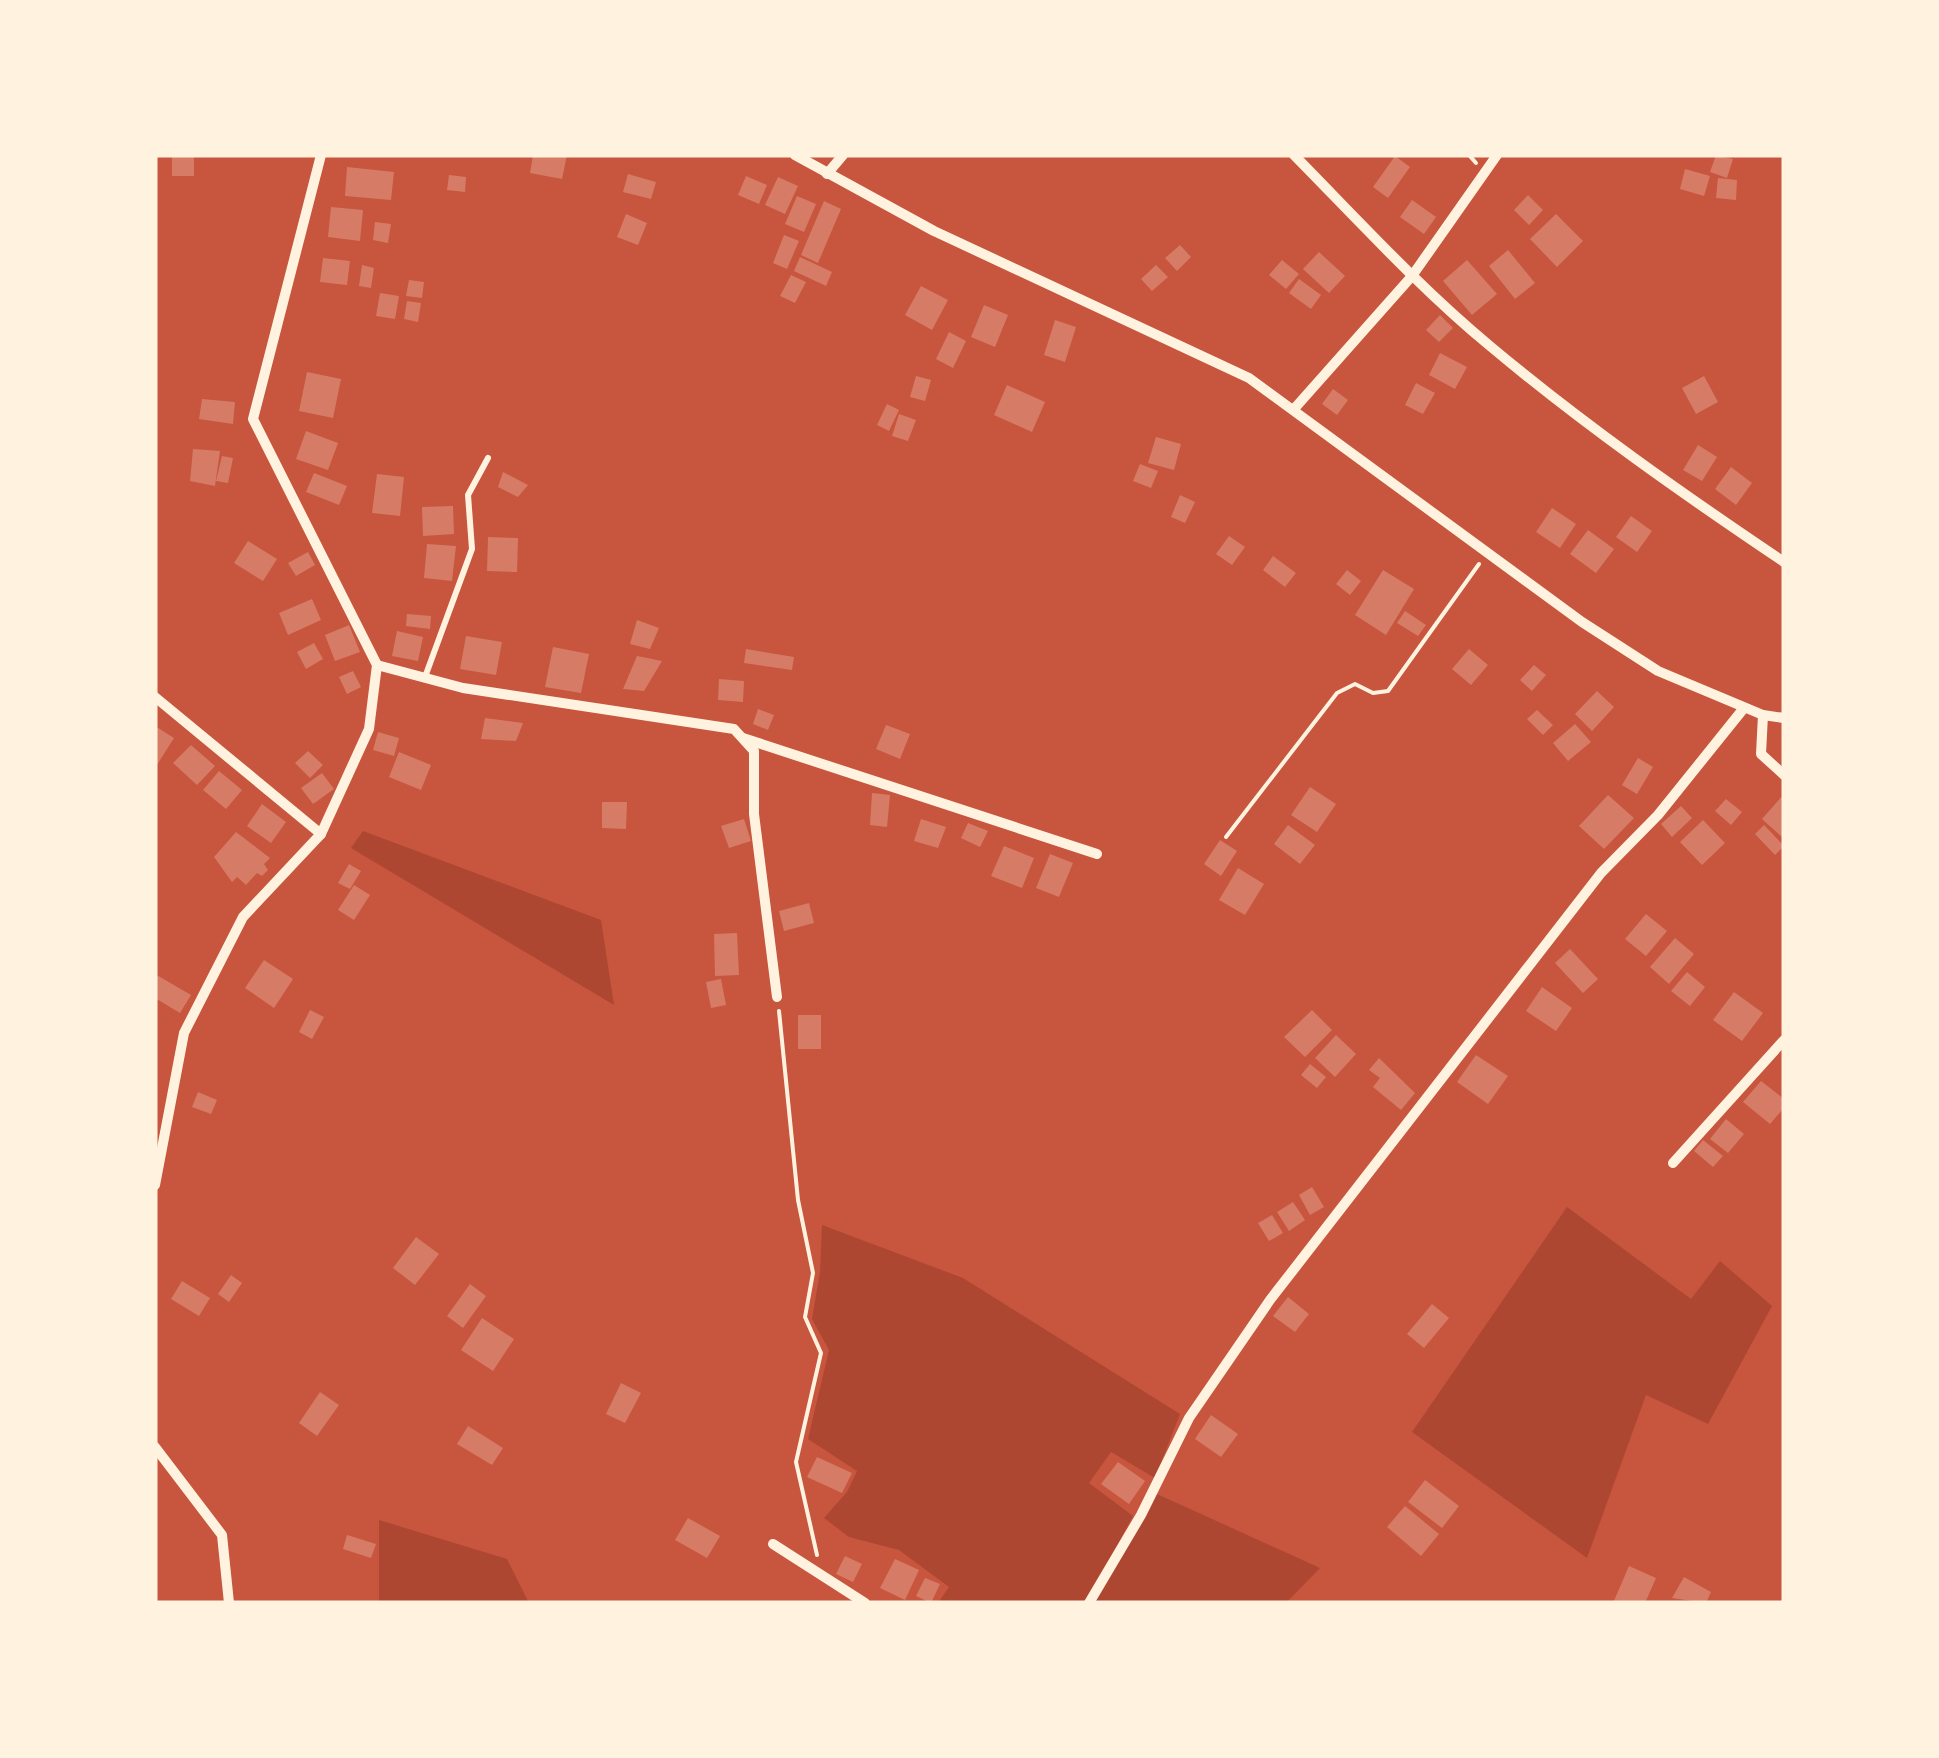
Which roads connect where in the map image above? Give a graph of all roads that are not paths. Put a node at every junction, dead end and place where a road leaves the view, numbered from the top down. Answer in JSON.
{"nodes":[{"id":1,"x":320,"y":155,"type":"edge"},
{"id":2,"x":795,"y":155,"type":"edge"},
{"id":3,"x":843,"y":155,"type":"edge"},
{"id":4,"x":1294,"y":155,"type":"edge"},
{"id":5,"x":1498,"y":155,"type":"edge"},
{"id":6,"x":827,"y":174,"type":"junction"},
{"id":7,"x":1412,"y":276,"type":"junction"},
{"id":8,"x":1294,"y":409,"type":"junction"},
{"id":9,"x":488,"y":458,"type":"dead end"},
{"id":10,"x":1784,"y":562,"type":"edge"},
{"id":11,"x":377,"y":665,"type":"junction"},
{"id":12,"x":425,"y":678,"type":"junction"},
{"id":13,"x":155,"y":697,"type":"edge"},
{"id":14,"x":1744,"y":708,"type":"junction"},
{"id":15,"x":1762,"y":715,"type":"junction"},
{"id":16,"x":1784,"y":718,"type":"edge"},
{"id":17,"x":742,"y":738,"type":"junction"},
{"id":18,"x":1784,"y":775,"type":"edge"},
{"id":19,"x":322,"y":834,"type":"junction"},
{"id":20,"x":1096,"y":854,"type":"dead end"},
{"id":21,"x":777,"y":997,"type":"road end"},
{"id":22,"x":1784,"y":1040,"type":"edge"},
{"id":23,"x":1673,"y":1163,"type":"dead end"},
{"id":24,"x":155,"y":1185,"type":"edge"},
{"id":25,"x":155,"y":1447,"type":"edge"},
{"id":26,"x":772,"y":1544,"type":"dead end"},
{"id":27,"x":230,"y":1603,"type":"edge"},
{"id":28,"x":865,"y":1603,"type":"edge"},
{"id":29,"x":1089,"y":1603,"type":"edge"}],
"edges":[{"from":1,"to":11,"type":"street"},
{"from":2,"to":6,"type":"street"},
{"from":3,"to":6,"type":"street"},
{"from":4,"to":7,"type":"street"},
{"from":5,"to":7,"type":"street"},
{"from":6,"to":8,"type":"street"},
{"from":7,"to":8,"type":"street"},
{"from":7,"to":10,"type":"street"},
{"from":8,"to":14,"type":"street"},
{"from":9,"to":12,"type":"lane"},
{"from":11,"to":12,"type":"street"},
{"from":11,"to":19,"type":"street"},
{"from":12,"to":17,"type":"street"},
{"from":13,"to":19,"type":"street"},
{"from":14,"to":15,"type":"street"},
{"from":14,"to":29,"type":"street"},
{"from":15,"to":16,"type":"street"},
{"from":15,"to":18,"type":"street"},
{"from":17,"to":20,"type":"street"},
{"from":17,"to":21,"type":"street"},
{"from":19,"to":24,"type":"street"},
{"from":22,"to":23,"type":"street"},
{"from":25,"to":27,"type":"street"},
{"from":26,"to":28,"type":"street"}]}
